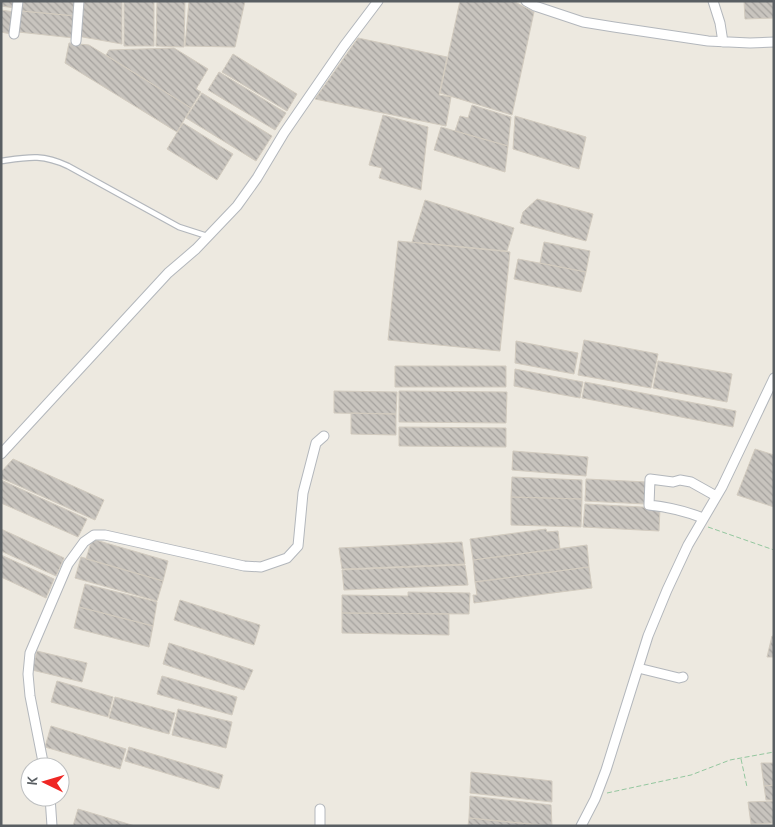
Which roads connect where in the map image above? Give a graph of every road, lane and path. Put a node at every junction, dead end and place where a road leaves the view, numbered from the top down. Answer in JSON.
{"nodes":[{"id":1,"x":18,"y":1,"type":"edge"},
{"id":2,"x":79,"y":1,"type":"edge"},
{"id":3,"x":378,"y":1,"type":"edge"},
{"id":4,"x":526,"y":1,"type":"edge"},
{"id":5,"x":712,"y":1,"type":"edge"},
{"id":6,"x":14,"y":34,"type":"dead end"},
{"id":7,"x":76,"y":40,"type":"dead end"},
{"id":8,"x":723,"y":42,"type":"junction"},
{"id":9,"x":774,"y":42,"type":"edge"},
{"id":10,"x":1,"y":161,"type":"edge"},
{"id":11,"x":208,"y":237,"type":"junction"},
{"id":12,"x":774,"y":378,"type":"edge"},
{"id":13,"x":324,"y":436,"type":"dead end"},
{"id":14,"x":1,"y":454,"type":"edge"},
{"id":15,"x":716,"y":496,"type":"junction"},
{"id":16,"x":702,"y":521,"type":"junction"},
{"id":17,"x":774,"y":550,"type":"edge"},
{"id":18,"x":638,"y":668,"type":"junction"},
{"id":19,"x":683,"y":677,"type":"dead end"},
{"id":20,"x":774,"y":752,"type":"edge"},
{"id":21,"x":42,"y":757,"type":"edge"},
{"id":22,"x":741,"y":758,"type":"junction"},
{"id":23,"x":747,"y":787,"type":"dead end"},
{"id":24,"x":597,"y":795,"type":"junction"},
{"id":25,"x":51,"y":807,"type":"edge"},
{"id":26,"x":320,"y":809,"type":"dead end"},
{"id":27,"x":52,"y":826,"type":"edge"},
{"id":28,"x":320,"y":826,"type":"edge"},
{"id":29,"x":581,"y":826,"type":"edge"}],
"edges":[{"from":1,"to":6,"type":"street"},
{"from":2,"to":7,"type":"street"},
{"from":3,"to":11,"type":"street"},
{"from":4,"to":8,"type":"street"},
{"from":5,"to":8,"type":"street"},
{"from":8,"to":9,"type":"street"},
{"from":10,"to":11,"type":"lane"},
{"from":11,"to":14,"type":"street"},
{"from":12,"to":15,"type":"street"},
{"from":13,"to":21,"type":"street"},
{"from":15,"to":16,"type":"street"},
{"from":15,"to":16,"type":"street"},
{"from":16,"to":17,"type":"path"},
{"from":16,"to":18,"type":"street"},
{"from":18,"to":19,"type":"street"},
{"from":18,"to":24,"type":"street"},
{"from":20,"to":22,"type":"path"},
{"from":22,"to":23,"type":"path"},
{"from":22,"to":24,"type":"path"},
{"from":24,"to":29,"type":"street"},
{"from":25,"to":27,"type":"street"},
{"from":26,"to":28,"type":"street"}]}
